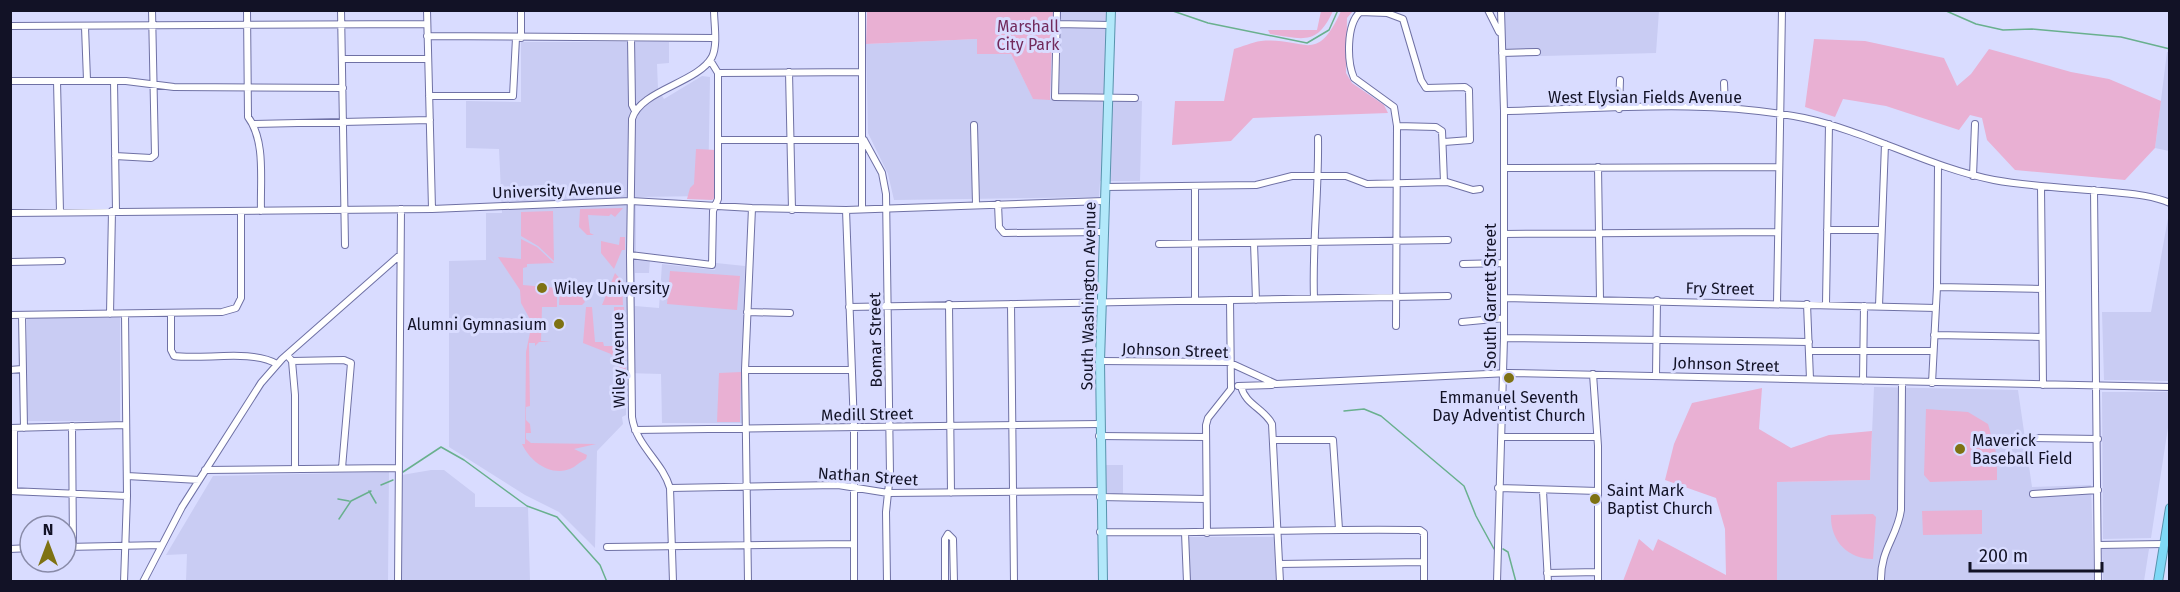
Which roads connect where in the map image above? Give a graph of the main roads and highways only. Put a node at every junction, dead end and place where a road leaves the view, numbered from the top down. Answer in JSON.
{"nodes":[{"id":1,"x":1111,"y":10,"type":"edge"},
{"id":2,"x":2169,"y":508,"type":"edge"},
{"id":3,"x":1103,"y":581,"type":"edge"},
{"id":4,"x":2158,"y":582,"type":"edge"}],
"edges":[{"from":1,"to":3,"type":"main road","name":"South Washington Avenue"},
{"from":2,"to":4,"type":"highway"}]}
